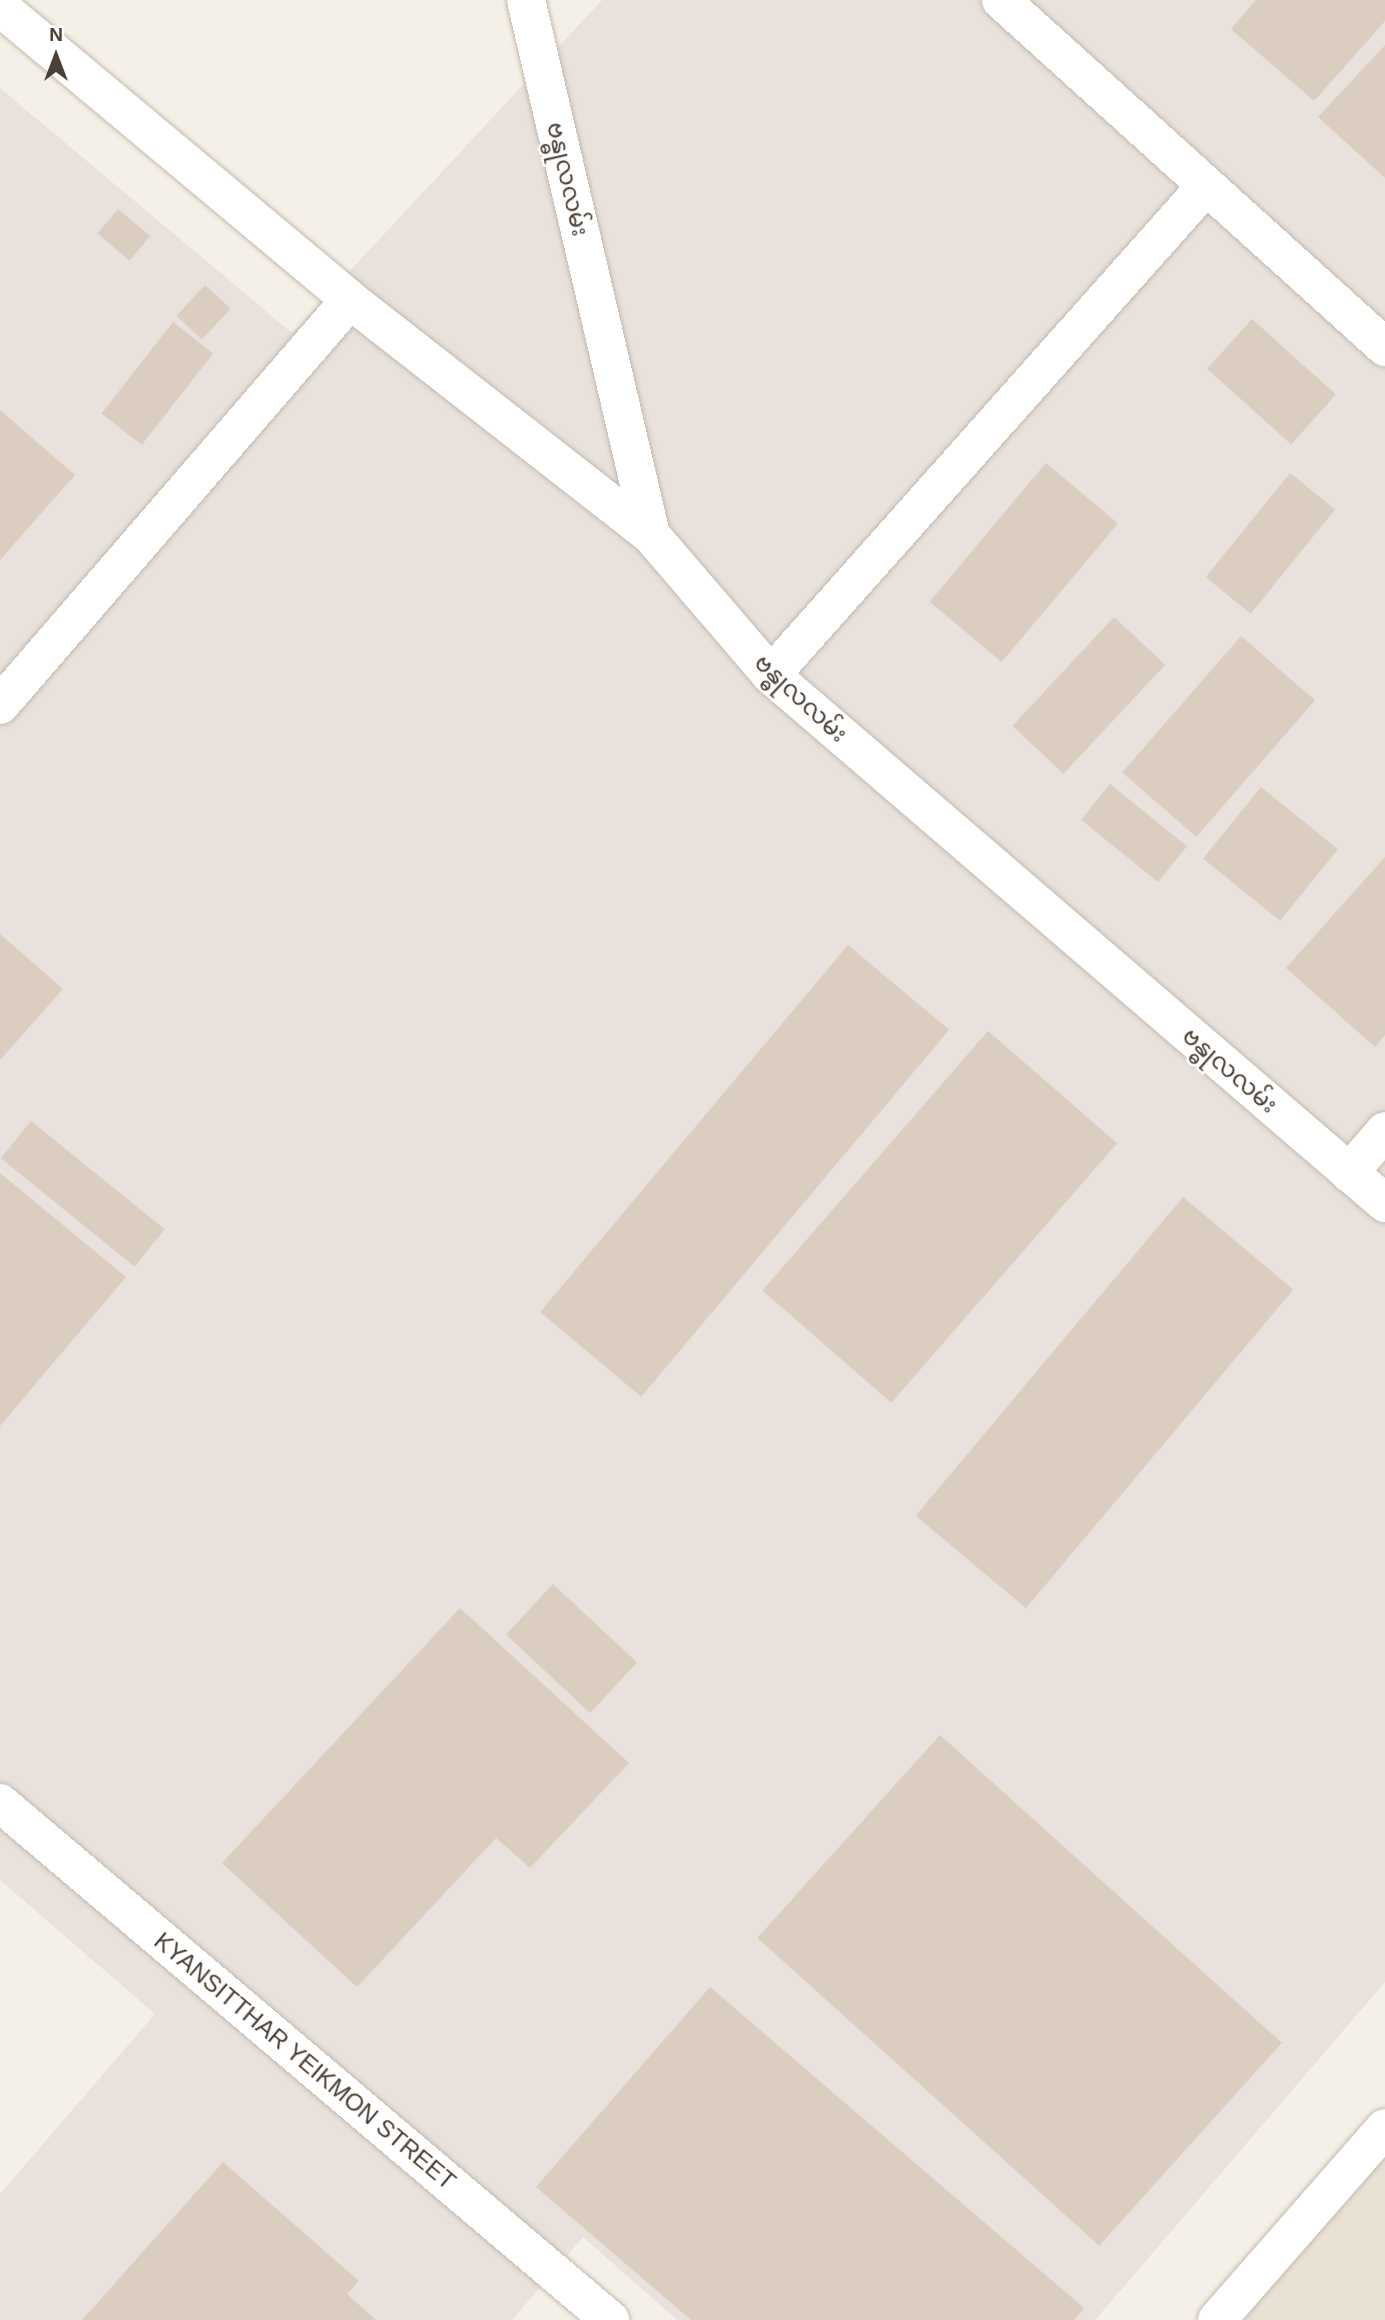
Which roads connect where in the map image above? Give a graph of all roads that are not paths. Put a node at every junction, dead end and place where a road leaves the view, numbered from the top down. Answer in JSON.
{"nodes":[{"id":1,"x":1002,"y":0,"type":"edge"},
{"id":2,"x":534,"y":6,"type":"edge"},
{"id":3,"x":0,"y":7,"type":"edge"},
{"id":4,"x":1206,"y":186,"type":"junction"},
{"id":5,"x":350,"y":300,"type":"junction"},
{"id":6,"x":1385,"y":347,"type":"edge"},
{"id":7,"x":651,"y":535,"type":"junction"},
{"id":8,"x":771,"y":675,"type":"junction"},
{"id":9,"x":0,"y":705,"type":"edge"},
{"id":10,"x":1385,"y":1131,"type":"edge"},
{"id":11,"x":1349,"y":1172,"type":"junction"},
{"id":12,"x":1385,"y":1203,"type":"edge"},
{"id":13,"x":0,"y":1803,"type":"edge"},
{"id":14,"x":1385,"y":2128,"type":"edge"},
{"id":15,"x":610,"y":2320,"type":"edge"},
{"id":16,"x":1217,"y":2320,"type":"edge"}],
"edges":[{"from":1,"to":4,"type":"street"},
{"from":2,"to":7,"type":"street","name":"ဗန္ဓုလလမ်း"},
{"from":3,"to":5,"type":"street"},
{"from":4,"to":6,"type":"street"},
{"from":4,"to":8,"type":"street"},
{"from":5,"to":7,"type":"street"},
{"from":5,"to":9,"type":"street"},
{"from":7,"to":8,"type":"street","name":"ဗန္ဓုလလမ်း"},
{"from":8,"to":11,"type":"street","name":"ဗန္ဓုလလမ်း"},
{"from":10,"to":11,"type":"street"},
{"from":11,"to":12,"type":"street","name":"ဗန္ဓုလလမ်း"},
{"from":13,"to":15,"type":"street","name":"KYANSITTHAR YEIKMON STREET"},
{"from":14,"to":16,"type":"street"}]}
